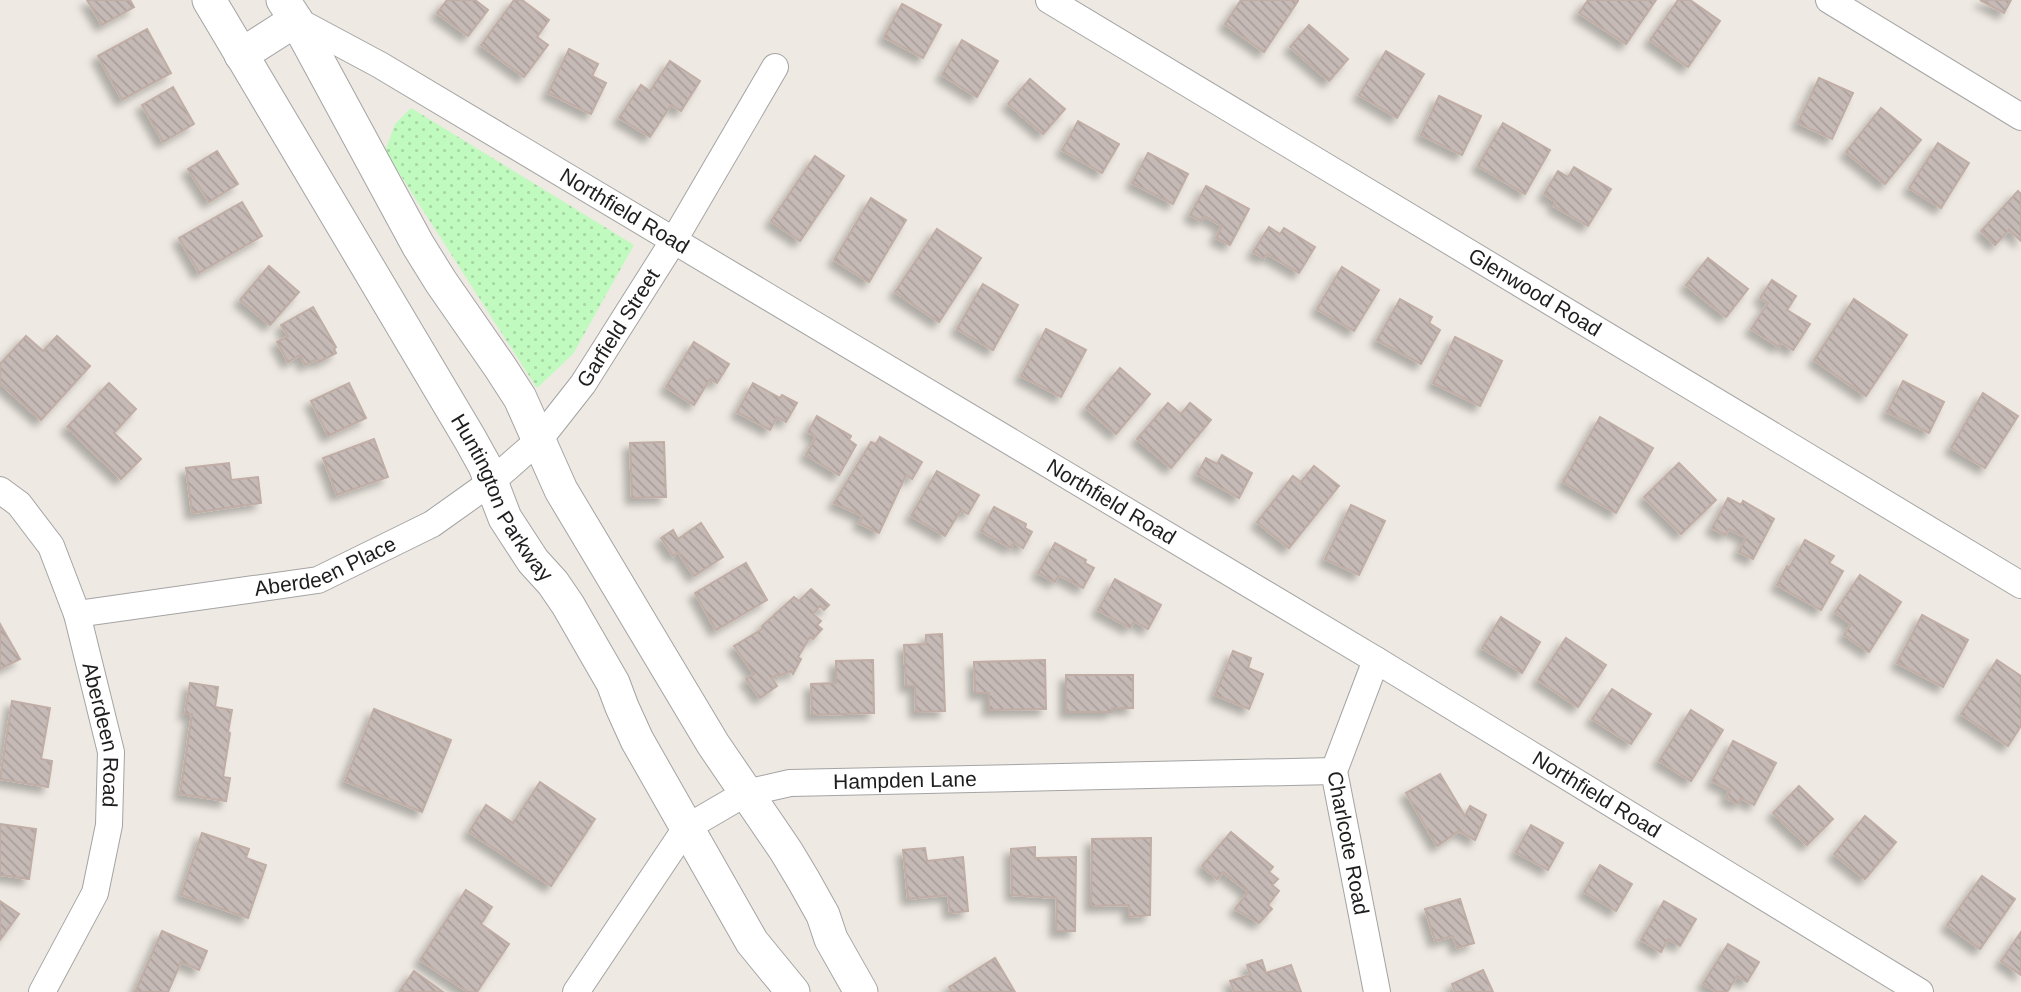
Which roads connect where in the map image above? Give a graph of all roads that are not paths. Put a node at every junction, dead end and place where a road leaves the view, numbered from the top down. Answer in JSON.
{"nodes":[{"id":1,"x":209,"y":0,"type":"edge"},
{"id":2,"x":1049,"y":0,"type":"edge"},
{"id":3,"x":1829,"y":0,"type":"edge"},
{"id":4,"x":289,"y":10,"type":"edge"},
{"id":5,"x":241,"y":55,"type":"junction"},
{"id":6,"x":775,"y":68,"type":"dead end"},
{"id":7,"x":2021,"y":117,"type":"edge"},
{"id":8,"x":674,"y":240,"type":"junction"},
{"id":9,"x":539,"y":440,"type":"junction"},
{"id":10,"x":491,"y":481,"type":"junction"},
{"id":11,"x":0,"y":490,"type":"edge"},
{"id":12,"x":2021,"y":584,"type":"edge"},
{"id":13,"x":77,"y":614,"type":"junction"},
{"id":14,"x":1376,"y":660,"type":"junction"},
{"id":15,"x":1334,"y":771,"type":"junction"},
{"id":16,"x":746,"y":793,"type":"junction"},
{"id":17,"x":686,"y":828,"type":"junction"},
{"id":18,"x":1919,"y":991,"type":"edge"},
{"id":19,"x":42,"y":992,"type":"edge"},
{"id":20,"x":576,"y":992,"type":"edge"},
{"id":21,"x":793,"y":992,"type":"edge"},
{"id":22,"x":860,"y":992,"type":"edge"},
{"id":23,"x":1377,"y":992,"type":"edge"}],
"edges":[{"from":1,"to":5,"type":"street","name":"Huntington Parkway"},
{"from":2,"to":12,"type":"street","name":"Glenwood Road"},
{"from":3,"to":7,"type":"street"},
{"from":4,"to":5,"type":"street"},
{"from":4,"to":8,"type":"street","name":"Northfield Road"},
{"from":4,"to":9,"type":"street"},
{"from":5,"to":10,"type":"street","name":"Huntington Parkway"},
{"from":6,"to":8,"type":"street","name":"Garfield Street"},
{"from":8,"to":9,"type":"street","name":"Garfield Street"},
{"from":8,"to":14,"type":"street","name":"Northfield Road"},
{"from":9,"to":10,"type":"street","name":"Aberdeen Place"},
{"from":9,"to":16,"type":"street"},
{"from":10,"to":13,"type":"street","name":"Aberdeen Place"},
{"from":10,"to":17,"type":"street","name":"Huntington Parkway"},
{"from":11,"to":13,"type":"street","name":"Aberdeen Road"},
{"from":13,"to":19,"type":"street","name":"Aberdeen Road"},
{"from":14,"to":15,"type":"street","name":"Charlcote Road"},
{"from":14,"to":18,"type":"street","name":"Northfield Road"},
{"from":15,"to":16,"type":"street","name":"Hampden Lane"},
{"from":15,"to":23,"type":"street","name":"Charlcote Road"},
{"from":16,"to":17,"type":"street","name":"Hampden Lane"},
{"from":16,"to":22,"type":"street"},
{"from":17,"to":20,"type":"street","name":"Hampden Lane"},
{"from":17,"to":21,"type":"street","name":"Huntington Parkway"}]}
